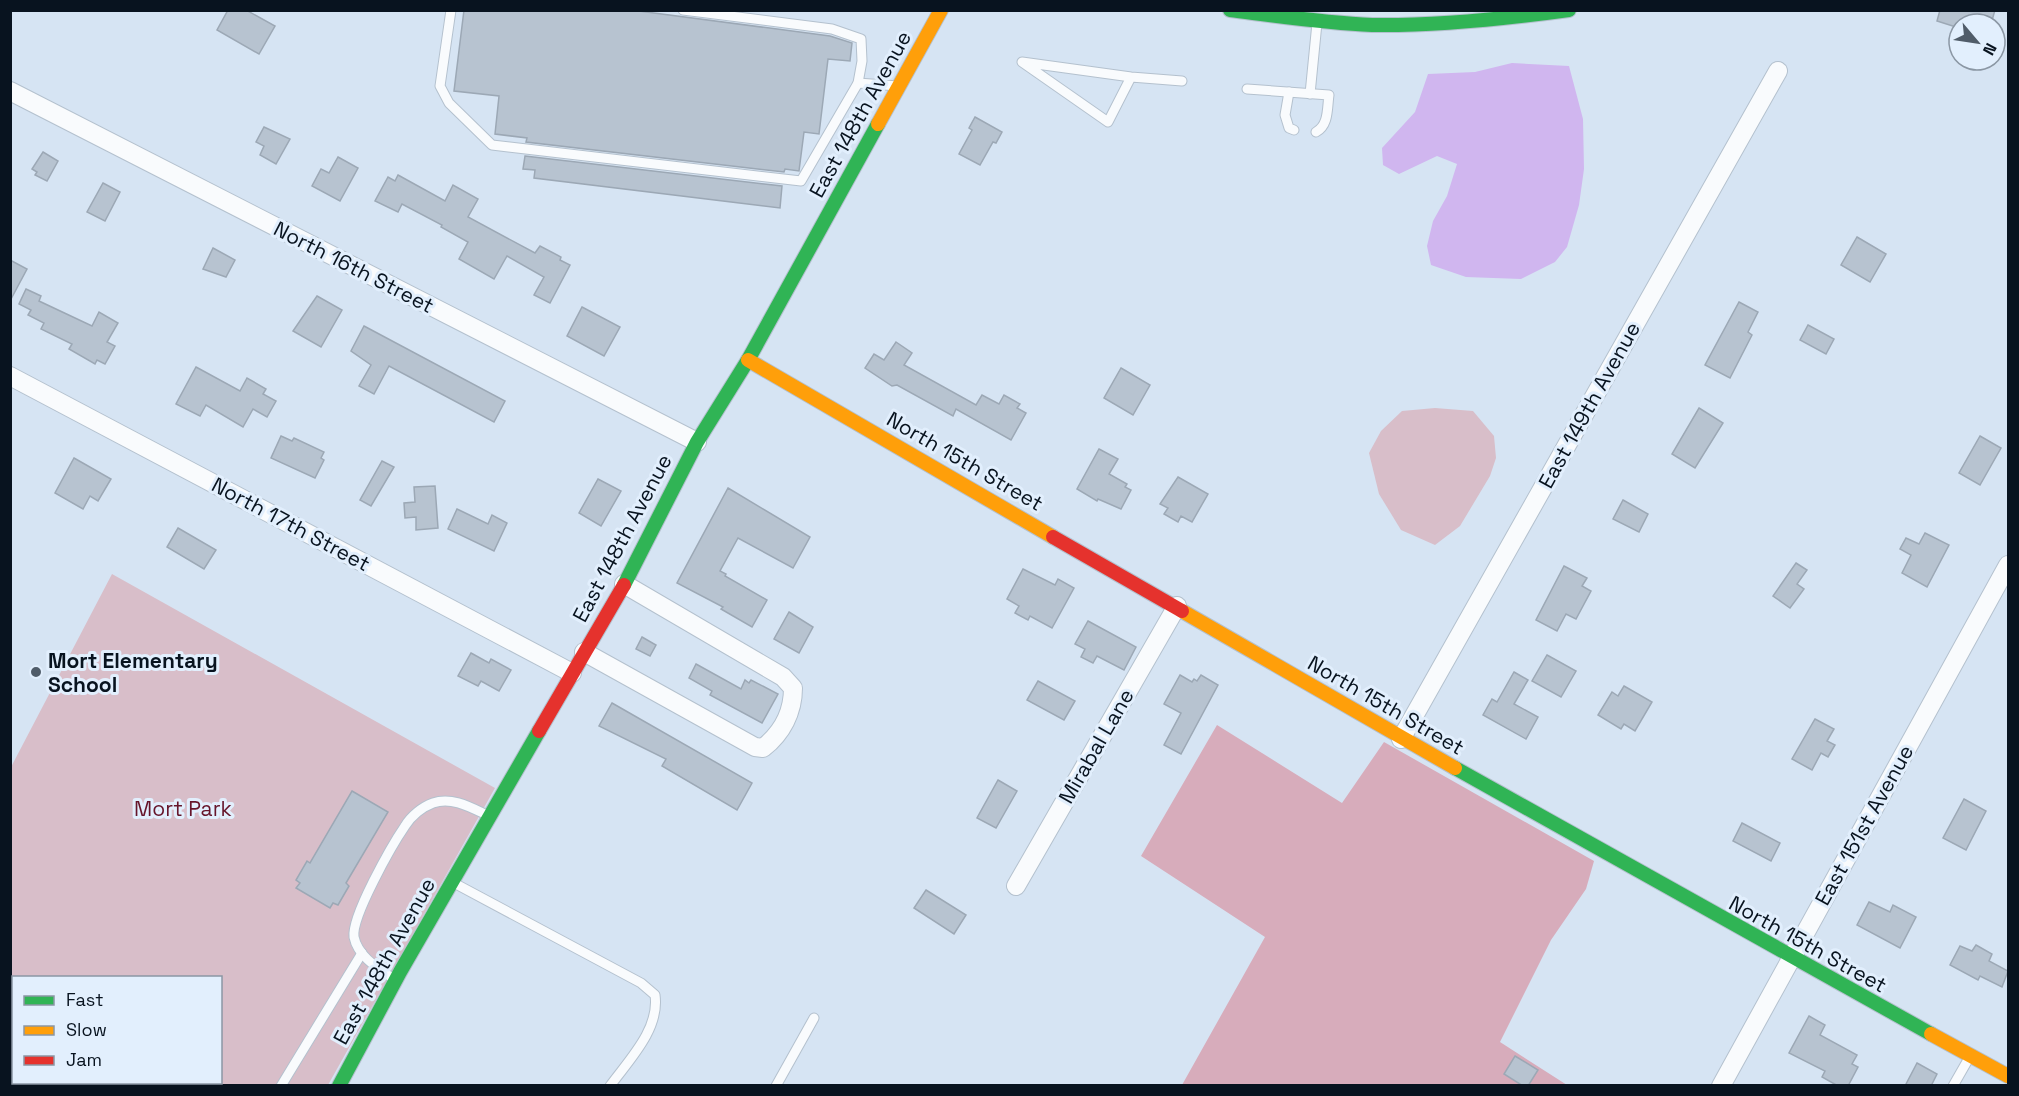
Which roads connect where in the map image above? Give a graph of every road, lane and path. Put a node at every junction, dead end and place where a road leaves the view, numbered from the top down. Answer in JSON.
{"nodes":[{"id":1,"x":451,"y":10,"type":"edge"},
{"id":2,"x":683,"y":10,"type":"edge"},
{"id":3,"x":941,"y":10,"type":"edge"},
{"id":4,"x":1230,"y":10,"type":"edge"},
{"id":5,"x":1569,"y":10,"type":"edge"},
{"id":6,"x":1318,"y":21,"type":"junction"},
{"id":7,"x":1778,"y":70,"type":"dead end"},
{"id":8,"x":1131,"y":78,"type":"junction"},
{"id":9,"x":1182,"y":81,"type":"dead end"},
{"id":10,"x":858,"y":83,"type":"junction"},
{"id":11,"x":900,"y":86,"type":"junction"},
{"id":12,"x":1247,"y":88,"type":"dead end"},
{"id":13,"x":10,"y":91,"type":"edge"},
{"id":14,"x":1288,"y":92,"type":"junction"},
{"id":15,"x":1310,"y":94,"type":"junction"},
{"id":16,"x":1294,"y":130,"type":"dead end"},
{"id":17,"x":1316,"y":132,"type":"dead end"},
{"id":18,"x":748,"y":360,"type":"junction"},
{"id":19,"x":10,"y":376,"type":"edge"},
{"id":20,"x":697,"y":442,"type":"junction"},
{"id":21,"x":2008,"y":565,"type":"edge"},
{"id":22,"x":624,"y":584,"type":"junction"},
{"id":23,"x":1177,"y":606,"type":"junction"},
{"id":24,"x":584,"y":652,"type":"junction"},
{"id":25,"x":572,"y":673,"type":"junction"},
{"id":26,"x":1401,"y":739,"type":"junction"},
{"id":27,"x":489,"y":816,"type":"junction"},
{"id":28,"x":452,"y":881,"type":"junction"},
{"id":29,"x":1016,"y":886,"type":"dead end"},
{"id":30,"x":362,"y":953,"type":"junction"},
{"id":31,"x":1790,"y":959,"type":"junction"},
{"id":32,"x":396,"y":980,"type":"junction"},
{"id":33,"x":814,"y":1018,"type":"dead end"},
{"id":34,"x":1970,"y":1056,"type":"junction"},
{"id":35,"x":2008,"y":1076,"type":"edge"},
{"id":36,"x":281,"y":1086,"type":"edge"},
{"id":37,"x":339,"y":1086,"type":"edge"},
{"id":38,"x":610,"y":1086,"type":"edge"},
{"id":39,"x":776,"y":1086,"type":"edge"},
{"id":40,"x":1721,"y":1086,"type":"edge"},
{"id":41,"x":1953,"y":1086,"type":"edge"}],
"edges":[{"from":1,"to":10,"type":"lane"},
{"from":2,"to":10,"type":"lane"},
{"from":3,"to":11,"type":"street","name":"East 148th Avenue"},
{"from":4,"to":6,"type":"street"},
{"from":5,"to":6,"type":"street"},
{"from":6,"to":15,"type":"lane"},
{"from":7,"to":26,"type":"street","name":"East 149th Avenue"},
{"from":8,"to":8,"type":"lane"},
{"from":8,"to":9,"type":"lane"},
{"from":10,"to":11,"type":"lane"},
{"from":11,"to":18,"type":"street","name":"East 148th Avenue"},
{"from":12,"to":14,"type":"lane"},
{"from":13,"to":20,"type":"street","name":"North 16th Street"},
{"from":14,"to":15,"type":"lane"},
{"from":14,"to":16,"type":"lane"},
{"from":15,"to":17,"type":"lane"},
{"from":18,"to":20,"type":"street","name":"East 148th Avenue"},
{"from":18,"to":23,"type":"street","name":"North 15th Street"},
{"from":19,"to":25,"type":"street","name":"North 17th Street"},
{"from":20,"to":22,"type":"street","name":"East 148th Avenue"},
{"from":21,"to":31,"type":"street","name":"East 151st Avenue"},
{"from":22,"to":24,"type":"street","name":"East 148th Avenue"},
{"from":22,"to":24,"type":"street"},
{"from":23,"to":26,"type":"street","name":"North 15th Street"},
{"from":23,"to":29,"type":"street","name":"Mirabal Lane"},
{"from":24,"to":25,"type":"street","name":"East 148th Avenue"},
{"from":25,"to":27,"type":"street","name":"East 148th Avenue"},
{"from":26,"to":31,"type":"street","name":"North 15th Street"},
{"from":27,"to":28,"type":"street","name":"East 148th Avenue"},
{"from":27,"to":30,"type":"lane"},
{"from":28,"to":32,"type":"street","name":"East 148th Avenue"},
{"from":28,"to":38,"type":"lane"},
{"from":30,"to":32,"type":"lane"},
{"from":30,"to":36,"type":"lane"},
{"from":31,"to":34,"type":"street","name":"North 15th Street"},
{"from":31,"to":40,"type":"street","name":"East 151st Avenue"},
{"from":32,"to":37,"type":"street","name":"East 148th Avenue"},
{"from":33,"to":39,"type":"lane"},
{"from":34,"to":35,"type":"street","name":"North 15th Street"},
{"from":34,"to":41,"type":"lane"}]}
